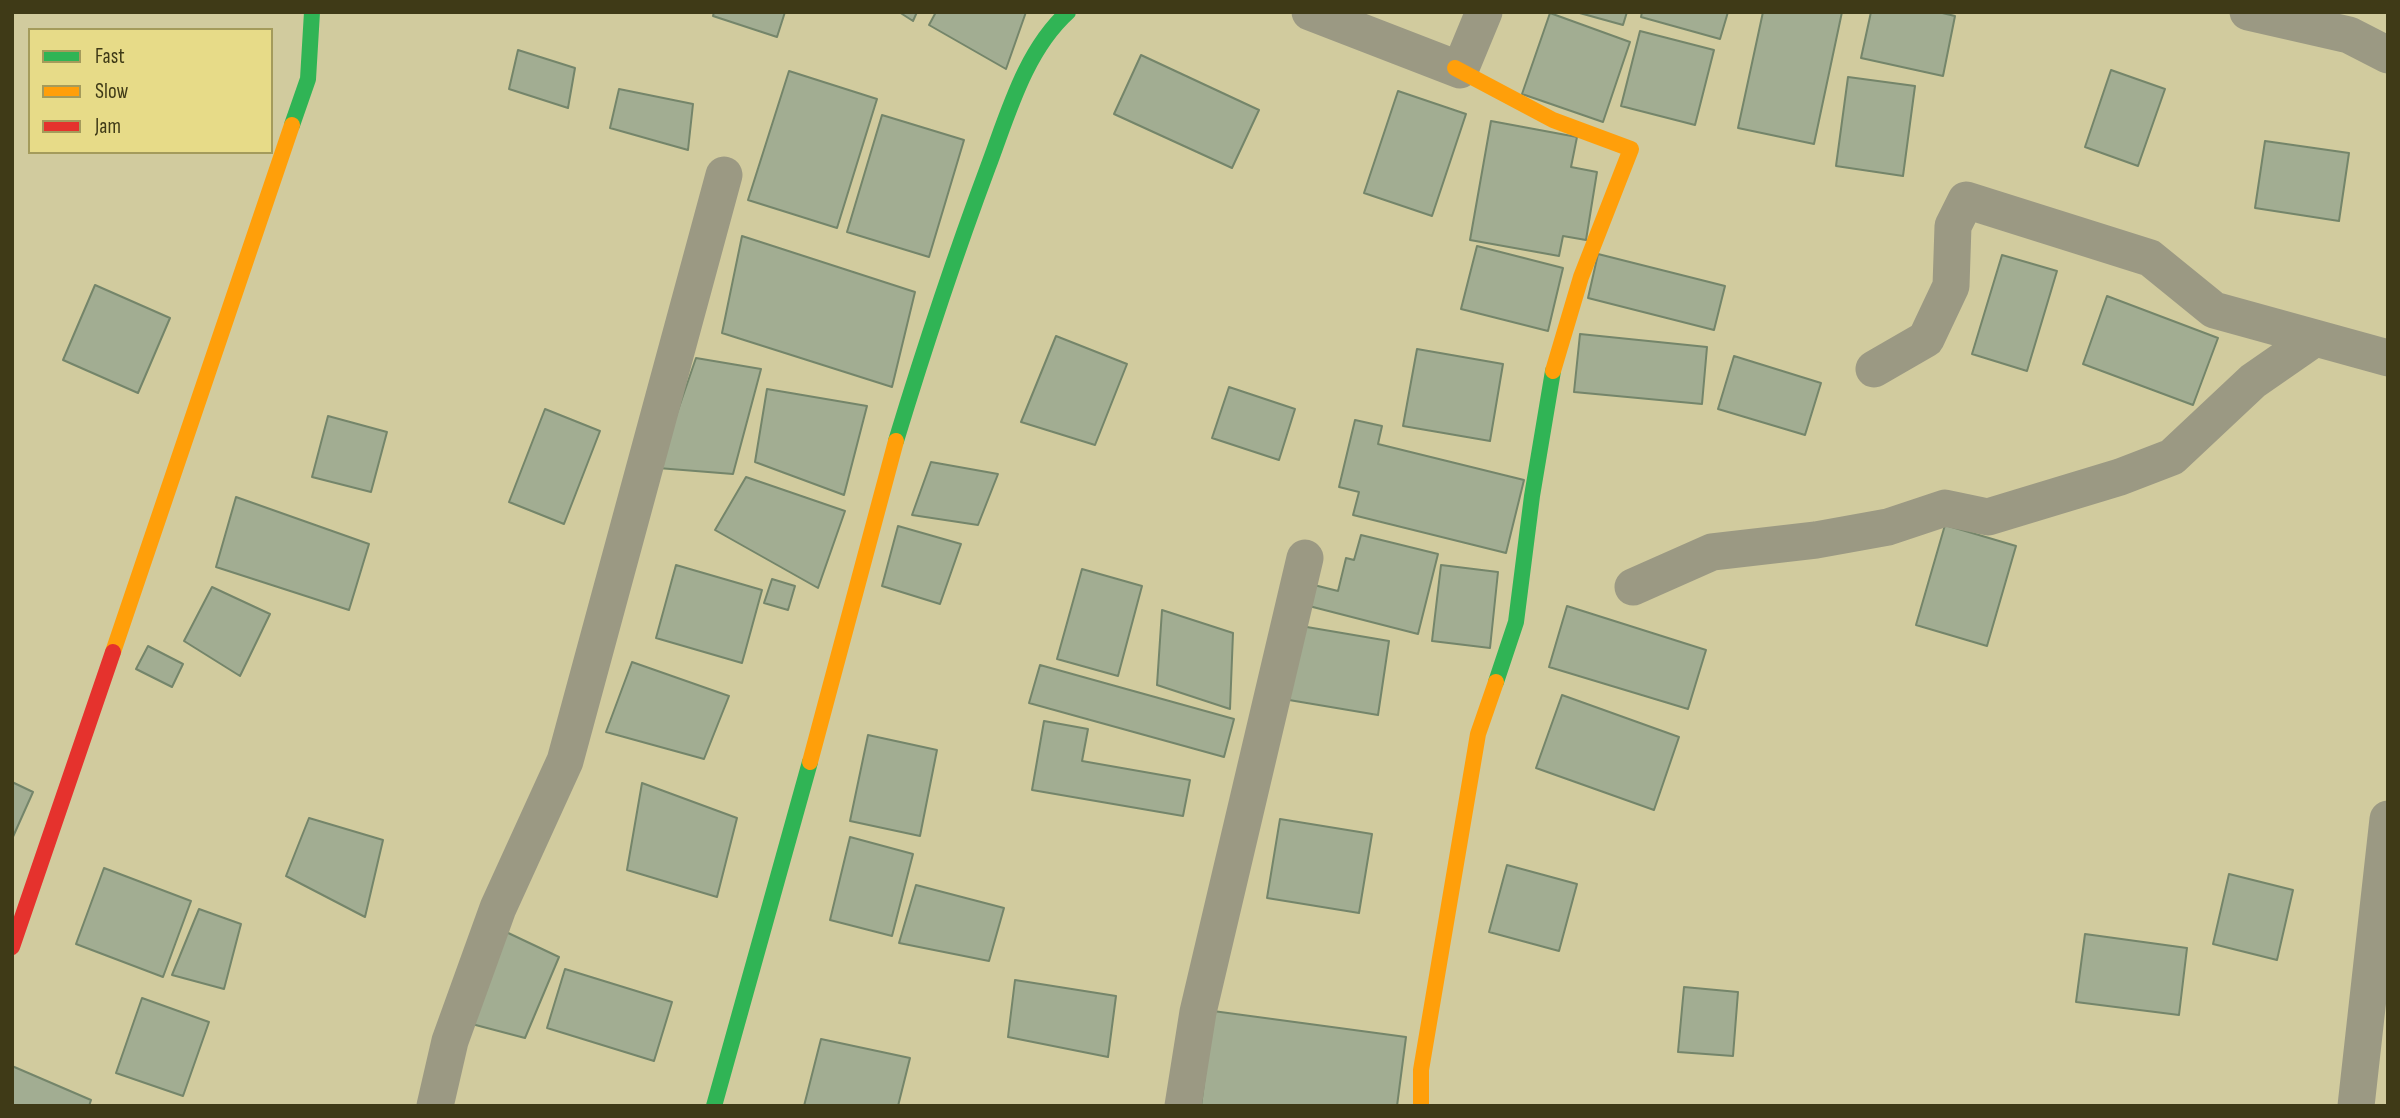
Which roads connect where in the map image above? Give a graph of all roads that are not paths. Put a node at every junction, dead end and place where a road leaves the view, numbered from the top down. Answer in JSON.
{"nodes":[{"id":1,"x":312,"y":12,"type":"edge"},
{"id":2,"x":1068,"y":12,"type":"edge"},
{"id":3,"x":1310,"y":12,"type":"edge"},
{"id":4,"x":1484,"y":12,"type":"edge"},
{"id":5,"x":2248,"y":12,"type":"edge"},
{"id":6,"x":2388,"y":55,"type":"edge"},
{"id":7,"x":1455,"y":68,"type":"junction"},
{"id":8,"x":724,"y":175,"type":"dead end"},
{"id":9,"x":2315,"y":338,"type":"junction"},
{"id":10,"x":2388,"y":358,"type":"edge"},
{"id":11,"x":1874,"y":369,"type":"dead end"},
{"id":12,"x":1305,"y":558,"type":"dead end"},
{"id":13,"x":1633,"y":587,"type":"dead end"},
{"id":14,"x":2388,"y":819,"type":"edge"},
{"id":15,"x":12,"y":947,"type":"edge"},
{"id":16,"x":435,"y":1106,"type":"edge"},
{"id":17,"x":714,"y":1106,"type":"edge"},
{"id":18,"x":1183,"y":1106,"type":"edge"},
{"id":19,"x":1420,"y":1106,"type":"edge"},
{"id":20,"x":2356,"y":1106,"type":"edge"}],
"edges":[{"from":1,"to":15,"type":"street"},
{"from":2,"to":17,"type":"street"},
{"from":3,"to":7,"type":"street"},
{"from":4,"to":7,"type":"street"},
{"from":5,"to":6,"type":"street"},
{"from":7,"to":19,"type":"street"},
{"from":8,"to":16,"type":"street"},
{"from":9,"to":10,"type":"street"},
{"from":9,"to":11,"type":"street"},
{"from":9,"to":13,"type":"street"},
{"from":12,"to":18,"type":"street"},
{"from":14,"to":20,"type":"street"}]}
